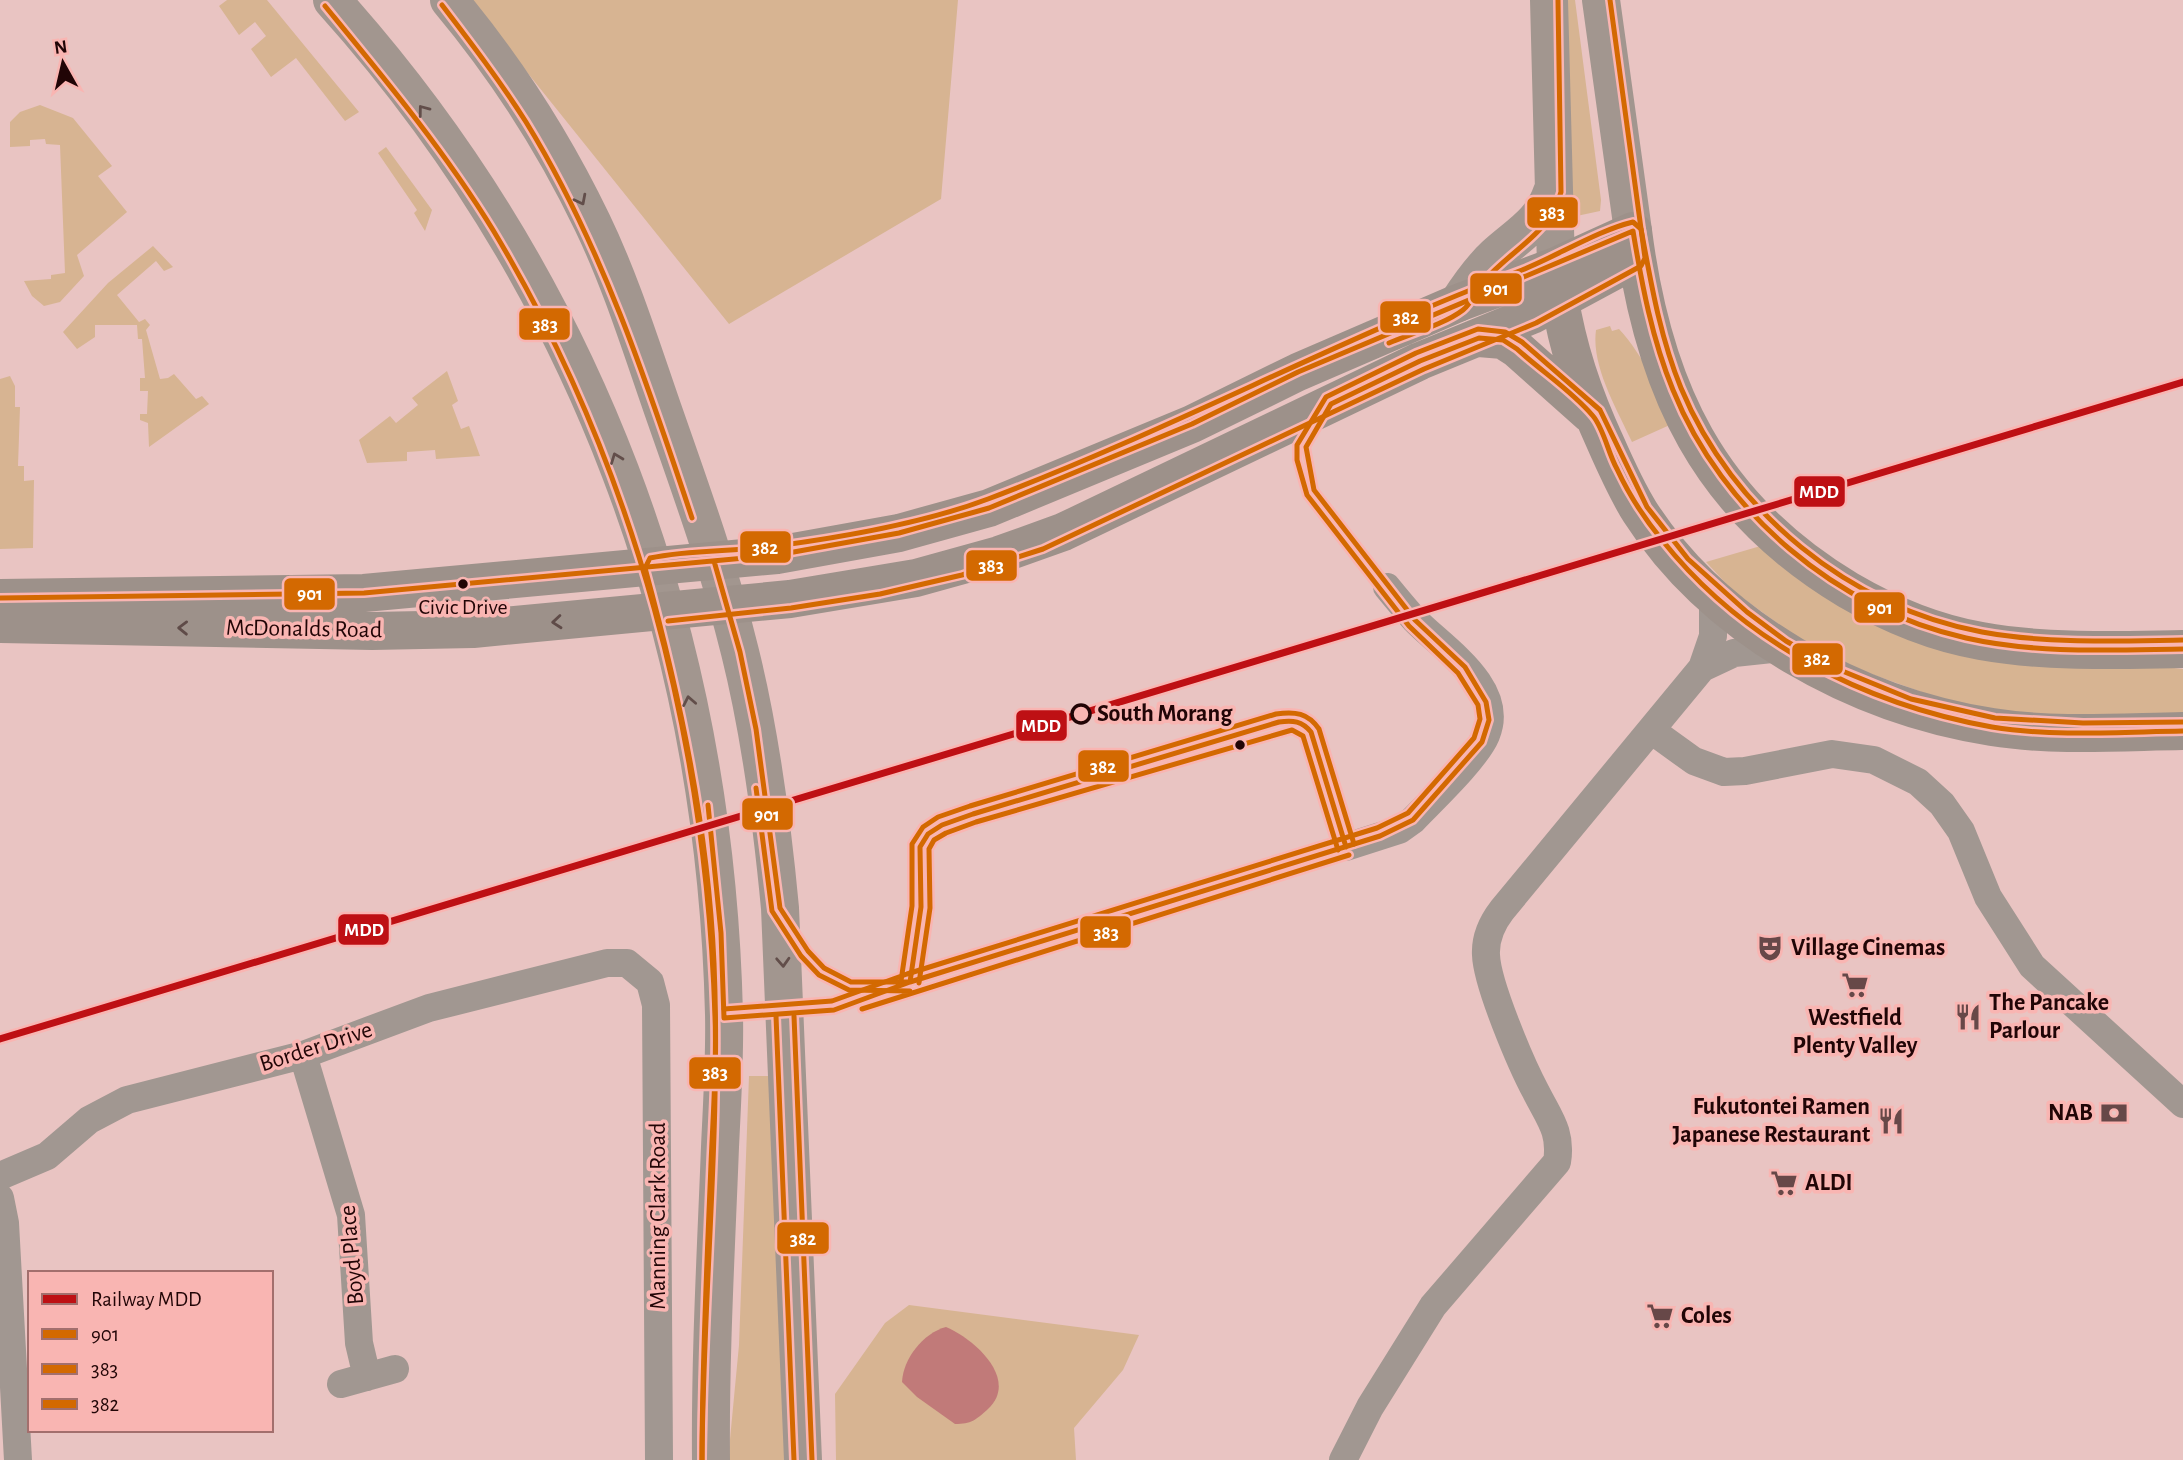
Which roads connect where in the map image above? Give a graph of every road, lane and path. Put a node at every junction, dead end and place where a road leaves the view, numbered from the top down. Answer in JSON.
{"nodes":[{"id":1,"x":332,"y":0,"type":"edge"},
{"id":2,"x":449,"y":0,"type":"edge"},
{"id":3,"x":1549,"y":0,"type":"edge"},
{"id":4,"x":1601,"y":0,"type":"edge"},
{"id":5,"x":1552,"y":192,"type":"junction"},
{"id":6,"x":1635,"y":245,"type":"junction"},
{"id":7,"x":1558,"y":284,"type":"junction"},
{"id":8,"x":1458,"y":303,"type":"junction"},
{"id":9,"x":1479,"y":338,"type":"junction"},
{"id":10,"x":1594,"y":417,"type":"junction"},
{"id":11,"x":714,"y":561,"type":"junction"},
{"id":12,"x":654,"y":566,"type":"junction"},
{"id":13,"x":1387,"y":587,"type":"dead end"},
{"id":14,"x":1713,"y":595,"type":"junction"},
{"id":15,"x":0,"y":598,"type":"edge"},
{"id":16,"x":727,"y":606,"type":"junction"},
{"id":17,"x":667,"y":612,"type":"junction"},
{"id":18,"x":0,"y":624,"type":"edge"},
{"id":19,"x":1782,"y":648,"type":"junction"},
{"id":20,"x":2183,"y":649,"type":"edge"},
{"id":21,"x":1702,"y":668,"type":"junction"},
{"id":22,"x":1651,"y":730,"type":"junction"},
{"id":23,"x":2183,"y":731,"type":"edge"},
{"id":24,"x":1346,"y":847,"type":"dead end"},
{"id":25,"x":645,"y":975,"type":"joint"},
{"id":26,"x":303,"y":1055,"type":"junction"},
{"id":27,"x":2183,"y":1104,"type":"edge"},
{"id":28,"x":0,"y":1177,"type":"edge"},
{"id":29,"x":0,"y":1198,"type":"edge"},
{"id":30,"x":395,"y":1369,"type":"dead end"},
{"id":31,"x":18,"y":1460,"type":"edge"},
{"id":32,"x":659,"y":1460,"type":"edge"},
{"id":33,"x":711,"y":1460,"type":"edge"},
{"id":34,"x":803,"y":1460,"type":"edge"},
{"id":35,"x":1343,"y":1460,"type":"edge"}],
"edges":[{"from":12,"to":1,"type":"main road","one_way":true},
{"from":2,"to":11,"type":"main road","one_way":true},
{"from":3,"to":5,"type":"main road"},
{"from":4,"to":6,"type":"main road"},
{"from":5,"to":7,"type":"main road"},
{"from":5,"to":8,"type":"main road"},
{"from":6,"to":7,"type":"main road","name":"McDonalds Road"},
{"from":6,"to":20,"type":"main road"},
{"from":7,"to":8,"type":"main road","name":"McDonalds Road"},
{"from":7,"to":9,"type":"main road","name":"McDonalds Road"},
{"from":7,"to":10,"type":"main road"},
{"from":8,"to":11,"type":"main road","name":"McDonalds Road"},
{"from":9,"to":10,"type":"main road"},
{"from":9,"to":16,"type":"main road","name":"McDonalds Road"},
{"from":10,"to":14,"type":"main road"},
{"from":11,"to":12,"type":"main road","name":"McDonalds Road"},
{"from":11,"to":16,"type":"main road"},
{"from":12,"to":15,"type":"main road","name":"McDonalds Road"},
{"from":12,"to":17,"type":"main road"},
{"from":13,"to":24,"type":"street"},
{"from":14,"to":19,"type":"main road"},
{"from":14,"to":21,"type":"street"},
{"from":16,"to":17,"type":"main road","name":"McDonalds Road"},
{"from":16,"to":34,"type":"main road","one_way":true},
{"from":17,"to":18,"type":"main road","name":"McDonalds Road","one_way":true},
{"from":33,"to":17,"type":"main road","one_way":true},
{"from":19,"to":21,"type":"street"},
{"from":19,"to":23,"type":"main road"},
{"from":21,"to":22,"type":"street"},
{"from":22,"to":27,"type":"street"},
{"from":22,"to":35,"type":"street"},
{"from":25,"to":26,"type":"street","name":"Border Drive"},
{"from":25,"to":32,"type":"street","name":"Manning Clark Road"},
{"from":26,"to":28,"type":"street","name":"Border Drive"},
{"from":26,"to":30,"type":"street","name":"Boyd Place"},
{"from":29,"to":31,"type":"street"}]}
